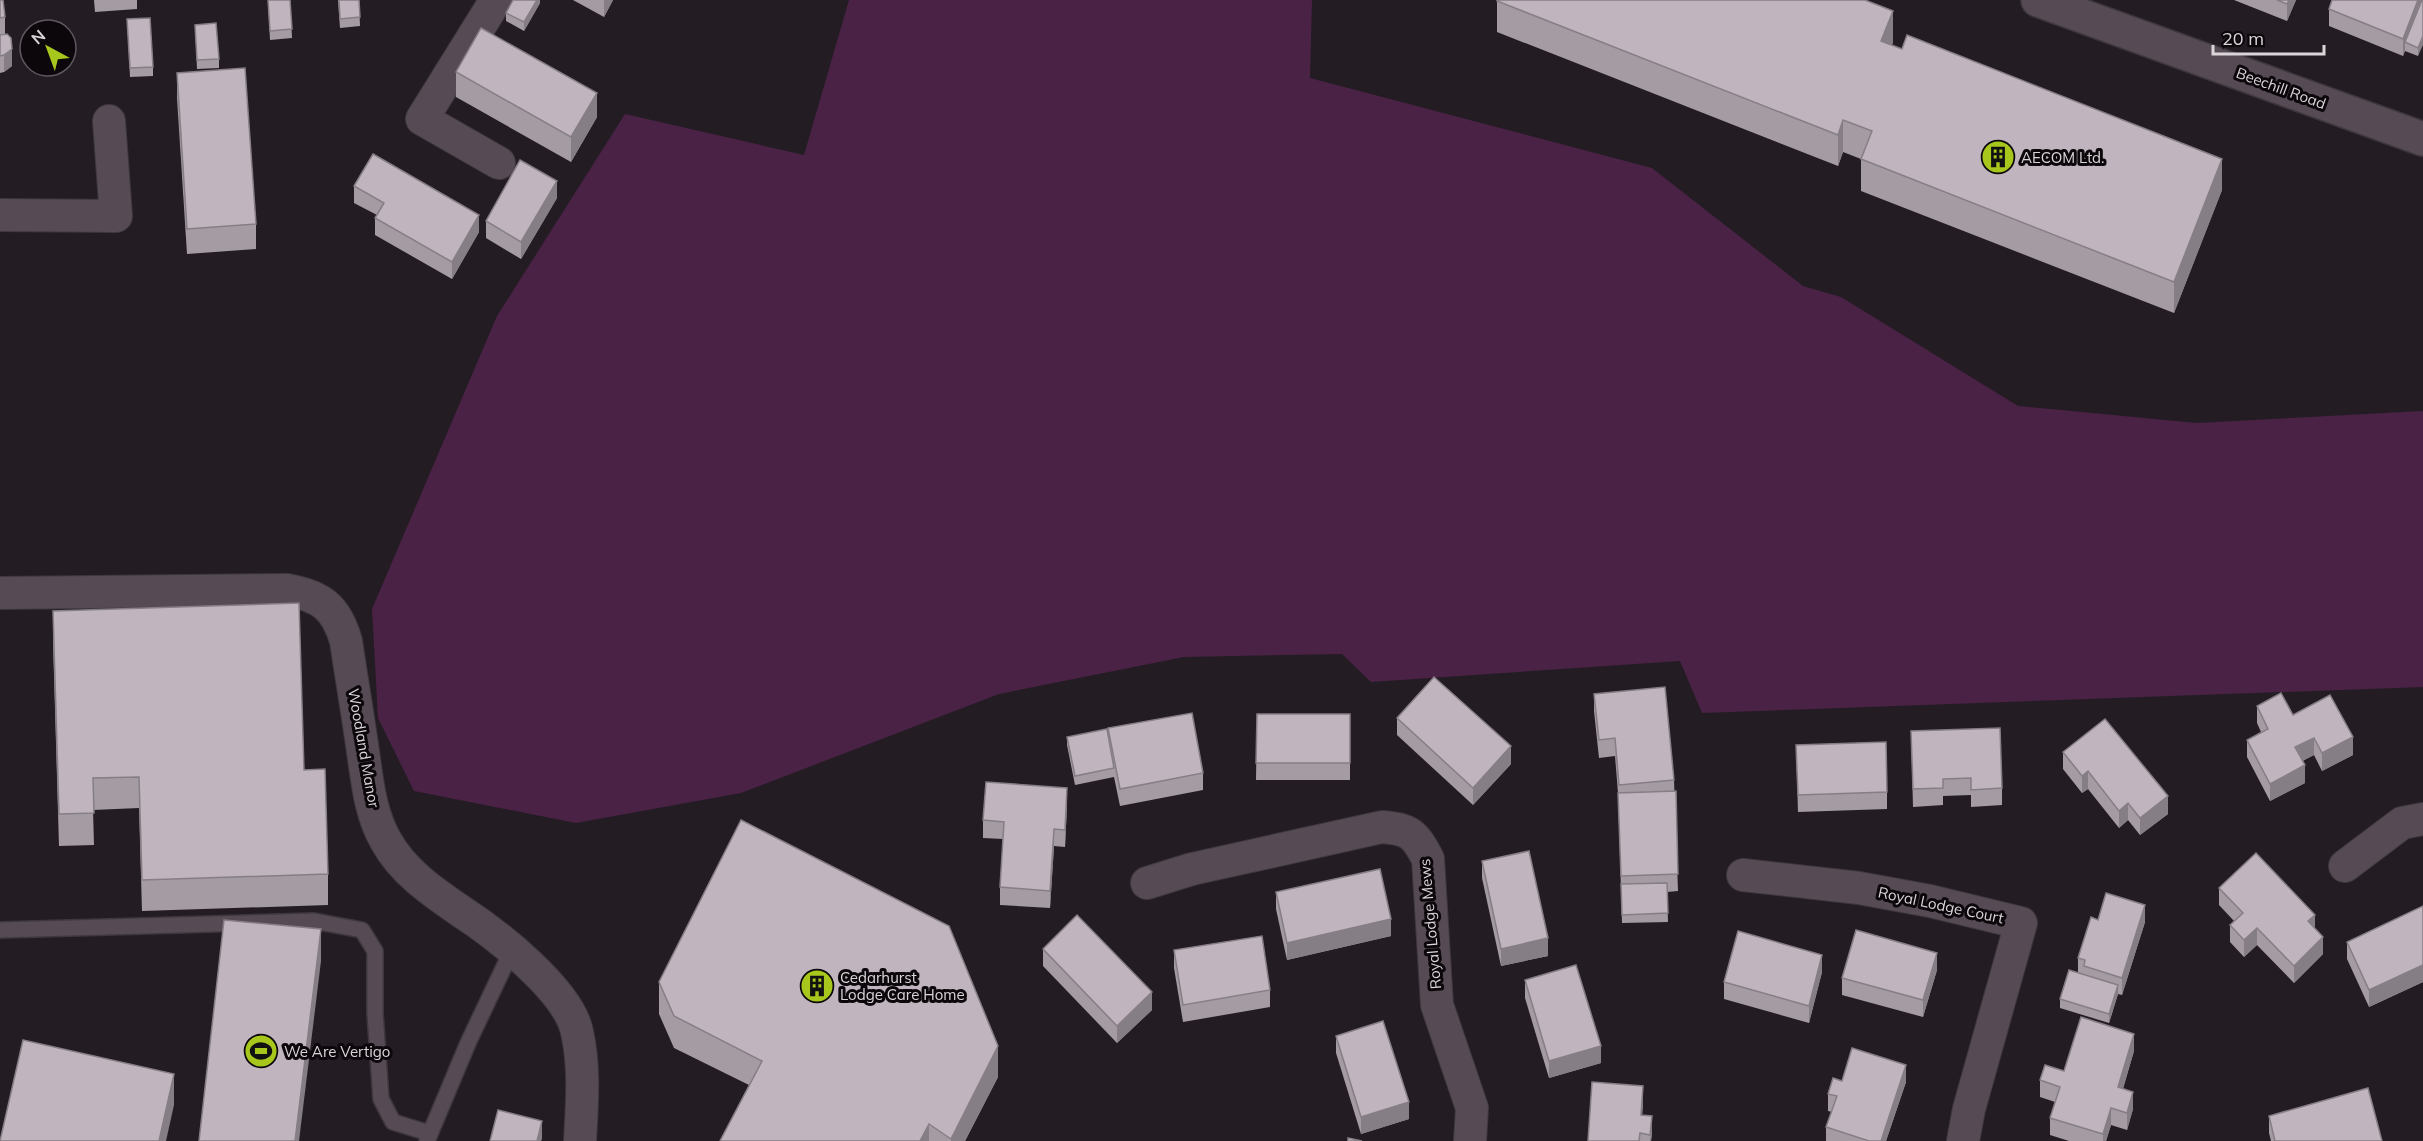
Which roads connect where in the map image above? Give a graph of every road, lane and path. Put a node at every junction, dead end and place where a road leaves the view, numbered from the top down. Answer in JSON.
{"nodes":[{"id":1,"x":496,"y":0,"type":"edge"},
{"id":2,"x":2038,"y":0,"type":"edge"},
{"id":3,"x":109,"y":122,"type":"dead end"},
{"id":4,"x":2423,"y":139,"type":"edge"},
{"id":5,"x":499,"y":163,"type":"dead end"},
{"id":6,"x":0,"y":215,"type":"edge"},
{"id":7,"x":0,"y":593,"type":"edge"},
{"id":8,"x":2423,"y":819,"type":"edge"},
{"id":9,"x":2346,"y":866,"type":"dead end"},
{"id":10,"x":1743,"y":876,"type":"dead end"},
{"id":11,"x":1147,"y":883,"type":"dead end"},
{"id":12,"x":0,"y":930,"type":"edge"},
{"id":13,"x":512,"y":950,"type":"junction"},
{"id":14,"x":428,"y":1137,"type":"edge"},
{"id":15,"x":580,"y":1141,"type":"edge"},
{"id":16,"x":1470,"y":1141,"type":"edge"},
{"id":17,"x":1963,"y":1141,"type":"edge"}],
"edges":[{"from":1,"to":5,"type":"street"},
{"from":2,"to":4,"type":"street","name":"Beechill Road"},
{"from":3,"to":6,"type":"street"},
{"from":7,"to":13,"type":"street","name":"Woodland Manor"},
{"from":8,"to":9,"type":"street"},
{"from":10,"to":17,"type":"street","name":"Royal Lodge Court"},
{"from":11,"to":16,"type":"street","name":"Royal Lodge Mews"},
{"from":12,"to":14,"type":"lane"},
{"from":13,"to":14,"type":"lane"},
{"from":13,"to":15,"type":"street","name":"Woodland Manor"}]}
